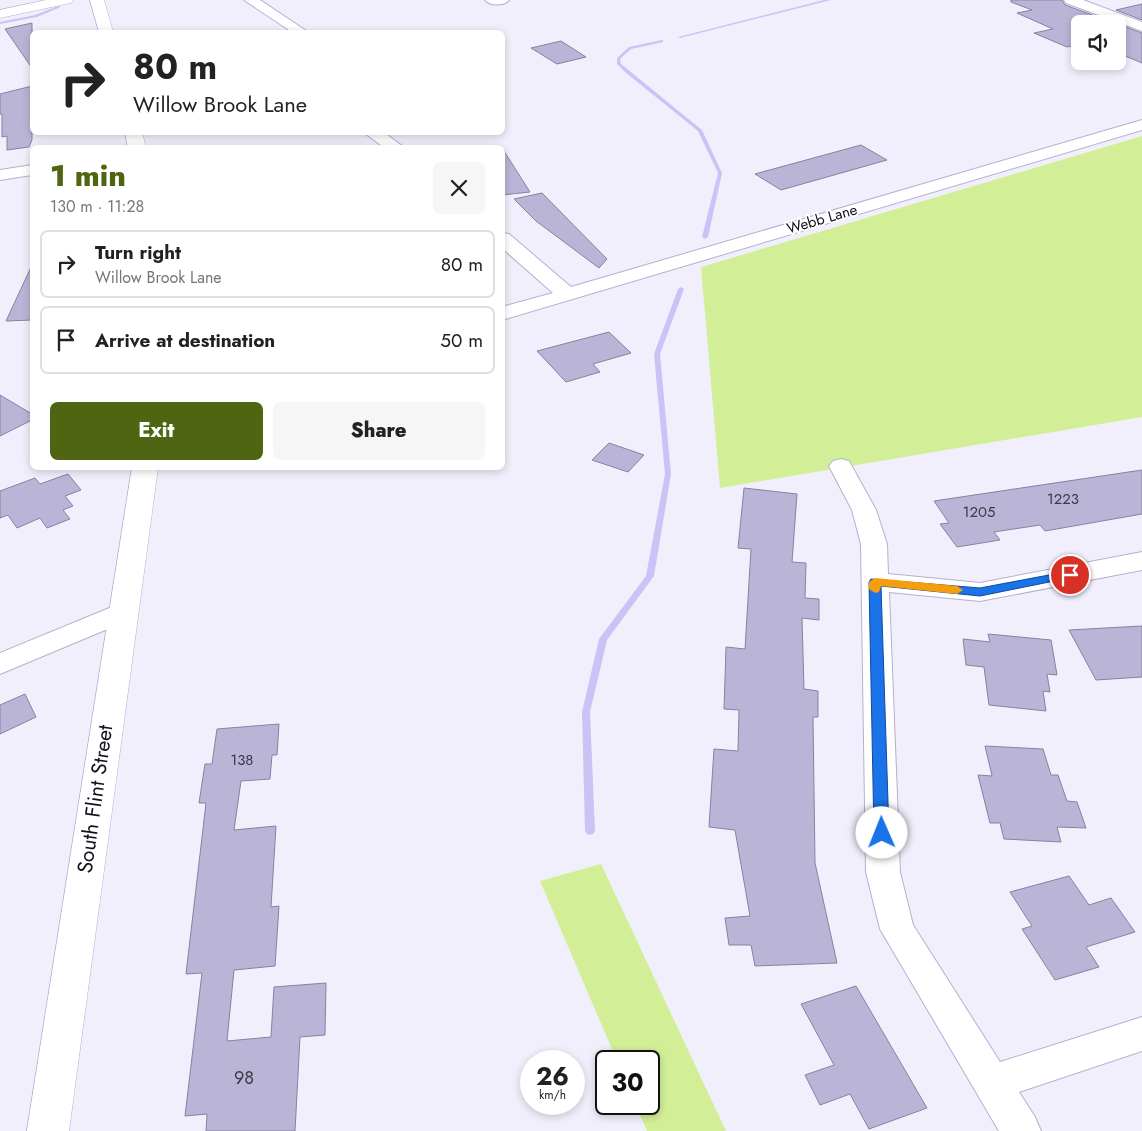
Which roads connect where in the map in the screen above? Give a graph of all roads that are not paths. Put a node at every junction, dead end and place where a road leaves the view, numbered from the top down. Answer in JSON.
{"nodes":[{"id":1,"x":66,"y":0,"type":"edge"},
{"id":2,"x":97,"y":0,"type":"edge"},
{"id":3,"x":251,"y":0,"type":"edge"},
{"id":4,"x":492,"y":0,"type":"edge"},
{"id":5,"x":502,"y":0,"type":"edge"},
{"id":6,"x":1071,"y":0,"type":"edge"},
{"id":7,"x":0,"y":14,"type":"edge"},
{"id":8,"x":1142,"y":27,"type":"edge"},
{"id":9,"x":105,"y":30,"type":"edge"},
{"id":10,"x":298,"y":30,"type":"edge"},
{"id":11,"x":1142,"y":125,"type":"edge"},
{"id":12,"x":376,"y":135,"type":"edge"},
{"id":13,"x":392,"y":145,"type":"edge"},
{"id":14,"x":30,"y":170,"type":"edge"},
{"id":15,"x":0,"y":175,"type":"edge"},
{"id":16,"x":505,"y":241,"type":"edge"},
{"id":17,"x":568,"y":295,"type":"junction"},
{"id":18,"x":505,"y":313,"type":"edge"},
{"id":19,"x":841,"y":466,"type":"dead end"},
{"id":20,"x":145,"y":470,"type":"edge"},
{"id":21,"x":1142,"y":561,"type":"edge"},
{"id":22,"x":875,"y":582,"type":"junction"},
{"id":23,"x":124,"y":611,"type":"junction"},
{"id":24,"x":0,"y":664,"type":"edge"},
{"id":25,"x":1142,"y":1034,"type":"edge"},
{"id":26,"x":992,"y":1083,"type":"junction"},
{"id":27,"x":48,"y":1131,"type":"edge"},
{"id":28,"x":1021,"y":1131,"type":"edge"}],
"edges":[{"from":1,"to":7,"type":"main road"},
{"from":2,"to":9,"type":"main road"},
{"from":3,"to":10,"type":"street"},
{"from":4,"to":5,"type":"street"},
{"from":6,"to":8,"type":"street"},
{"from":11,"to":17,"type":"street","name":"Webb Lane"},
{"from":12,"to":13,"type":"street"},
{"from":14,"to":15,"type":"street"},
{"from":16,"to":17,"type":"street"},
{"from":17,"to":18,"type":"street","name":"Webb Lane"},
{"from":19,"to":22,"type":"street"},
{"from":20,"to":23,"type":"main road","name":"South Flint Street"},
{"from":21,"to":22,"type":"street"},
{"from":22,"to":26,"type":"street"},
{"from":23,"to":24,"type":"street"},
{"from":23,"to":27,"type":"main road","name":"South Flint Street"},
{"from":25,"to":26,"type":"street"},
{"from":26,"to":28,"type":"street"}]}
